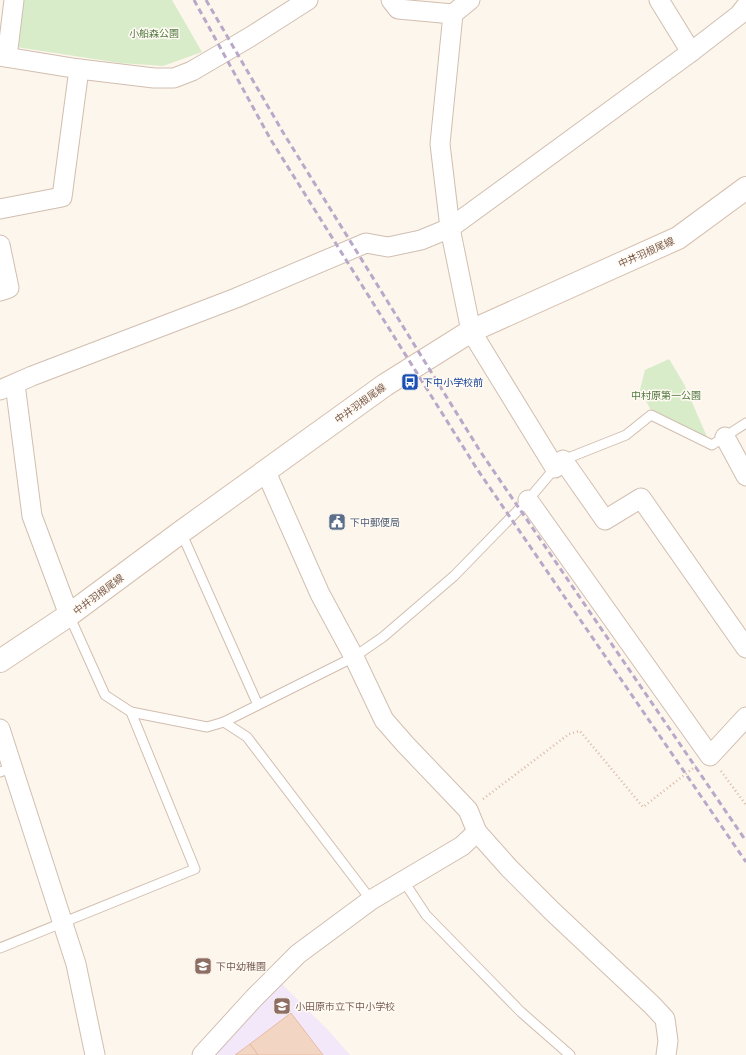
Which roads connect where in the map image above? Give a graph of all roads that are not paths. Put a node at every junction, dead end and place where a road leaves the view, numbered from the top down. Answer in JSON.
{"nodes":[{"id":1,"x":14,"y":0,"type":"edge"},
{"id":2,"x":308,"y":0,"type":"edge"},
{"id":3,"x":391,"y":0,"type":"edge"},
{"id":4,"x":470,"y":0,"type":"edge"},
{"id":5,"x":659,"y":0,"type":"edge"},
{"id":6,"x":453,"y":14,"type":"junction"},
{"id":7,"x":744,"y":15,"type":"edge"},
{"id":8,"x":690,"y":52,"type":"junction"},
{"id":9,"x":3,"y":57,"type":"edge"},
{"id":10,"x":79,"y":69,"type":"junction"},
{"id":11,"x":746,"y":188,"type":"edge"},
{"id":12,"x":0,"y":209,"type":"edge"},
{"id":13,"x":450,"y":228,"type":"junction"},
{"id":14,"x":0,"y":245,"type":"edge"},
{"id":15,"x":0,"y":291,"type":"edge"},
{"id":16,"x":471,"y":331,"type":"junction"},
{"id":17,"x":7,"y":387,"type":"edge"},
{"id":18,"x":746,"y":423,"type":"edge"},
{"id":19,"x":725,"y":437,"type":"junction"},
{"id":20,"x":559,"y":464,"type":"junction"},
{"id":21,"x":266,"y":472,"type":"junction"},
{"id":22,"x":746,"y":476,"type":"edge"},
{"id":23,"x":528,"y":500,"type":"junction"},
{"id":24,"x":181,"y":532,"type":"junction"},
{"id":25,"x":69,"y":615,"type":"junction"},
{"id":26,"x":746,"y":648,"type":"edge"},
{"id":27,"x":354,"y":657,"type":"junction"},
{"id":28,"x":0,"y":661,"type":"edge"},
{"id":29,"x":258,"y":705,"type":"junction"},
{"id":30,"x":131,"y":712,"type":"junction"},
{"id":31,"x":746,"y":717,"type":"edge"},
{"id":32,"x":224,"y":722,"type":"junction"},
{"id":33,"x":0,"y":729,"type":"edge"},
{"id":34,"x":7,"y":769,"type":"edge"},
{"id":35,"x":477,"y":832,"type":"junction"},
{"id":36,"x":403,"y":880,"type":"junction"},
{"id":37,"x":371,"y":900,"type":"junction"},
{"id":38,"x":64,"y":923,"type":"junction"},
{"id":39,"x":0,"y":948,"type":"edge"},
{"id":40,"x":204,"y":1054,"type":"edge"},
{"id":41,"x":95,"y":1055,"type":"edge"},
{"id":42,"x":570,"y":1055,"type":"edge"},
{"id":43,"x":666,"y":1055,"type":"edge"}],
"edges":[{"from":1,"to":9,"type":"street"},
{"from":2,"to":10,"type":"street"},
{"from":3,"to":6,"type":"street"},
{"from":4,"to":6,"type":"street"},
{"from":5,"to":8,"type":"street"},
{"from":6,"to":13,"type":"street"},
{"from":7,"to":8,"type":"street"},
{"from":8,"to":13,"type":"street"},
{"from":9,"to":10,"type":"street"},
{"from":10,"to":12,"type":"street"},
{"from":11,"to":16,"type":"main road","name":"中井羽根尾線"},
{"from":13,"to":16,"type":"street"},
{"from":13,"to":17,"type":"street"},
{"from":14,"to":15,"type":"street"},
{"from":16,"to":20,"type":"street"},
{"from":16,"to":21,"type":"main road","name":"中井羽根尾線"},
{"from":17,"to":25,"type":"street"},
{"from":18,"to":19,"type":"lane"},
{"from":19,"to":20,"type":"lane"},
{"from":19,"to":22,"type":"street"},
{"from":20,"to":23,"type":"lane"},
{"from":20,"to":26,"type":"street"},
{"from":21,"to":24,"type":"main road","name":"中井羽根尾線"},
{"from":21,"to":27,"type":"street"},
{"from":23,"to":27,"type":"lane"},
{"from":23,"to":31,"type":"street"},
{"from":24,"to":25,"type":"main road","name":"中井羽根尾線"},
{"from":24,"to":29,"type":"lane"},
{"from":25,"to":28,"type":"main road","name":"中井羽根尾線"},
{"from":25,"to":30,"type":"lane"},
{"from":27,"to":29,"type":"lane"},
{"from":27,"to":35,"type":"street"},
{"from":29,"to":32,"type":"lane"},
{"from":30,"to":32,"type":"lane"},
{"from":30,"to":38,"type":"lane"},
{"from":32,"to":37,"type":"lane"},
{"from":33,"to":34,"type":"street"},
{"from":34,"to":38,"type":"street"},
{"from":35,"to":36,"type":"street"},
{"from":35,"to":43,"type":"street"},
{"from":36,"to":37,"type":"street"},
{"from":36,"to":42,"type":"lane"},
{"from":37,"to":40,"type":"street"},
{"from":38,"to":39,"type":"lane"},
{"from":38,"to":41,"type":"street"}]}
